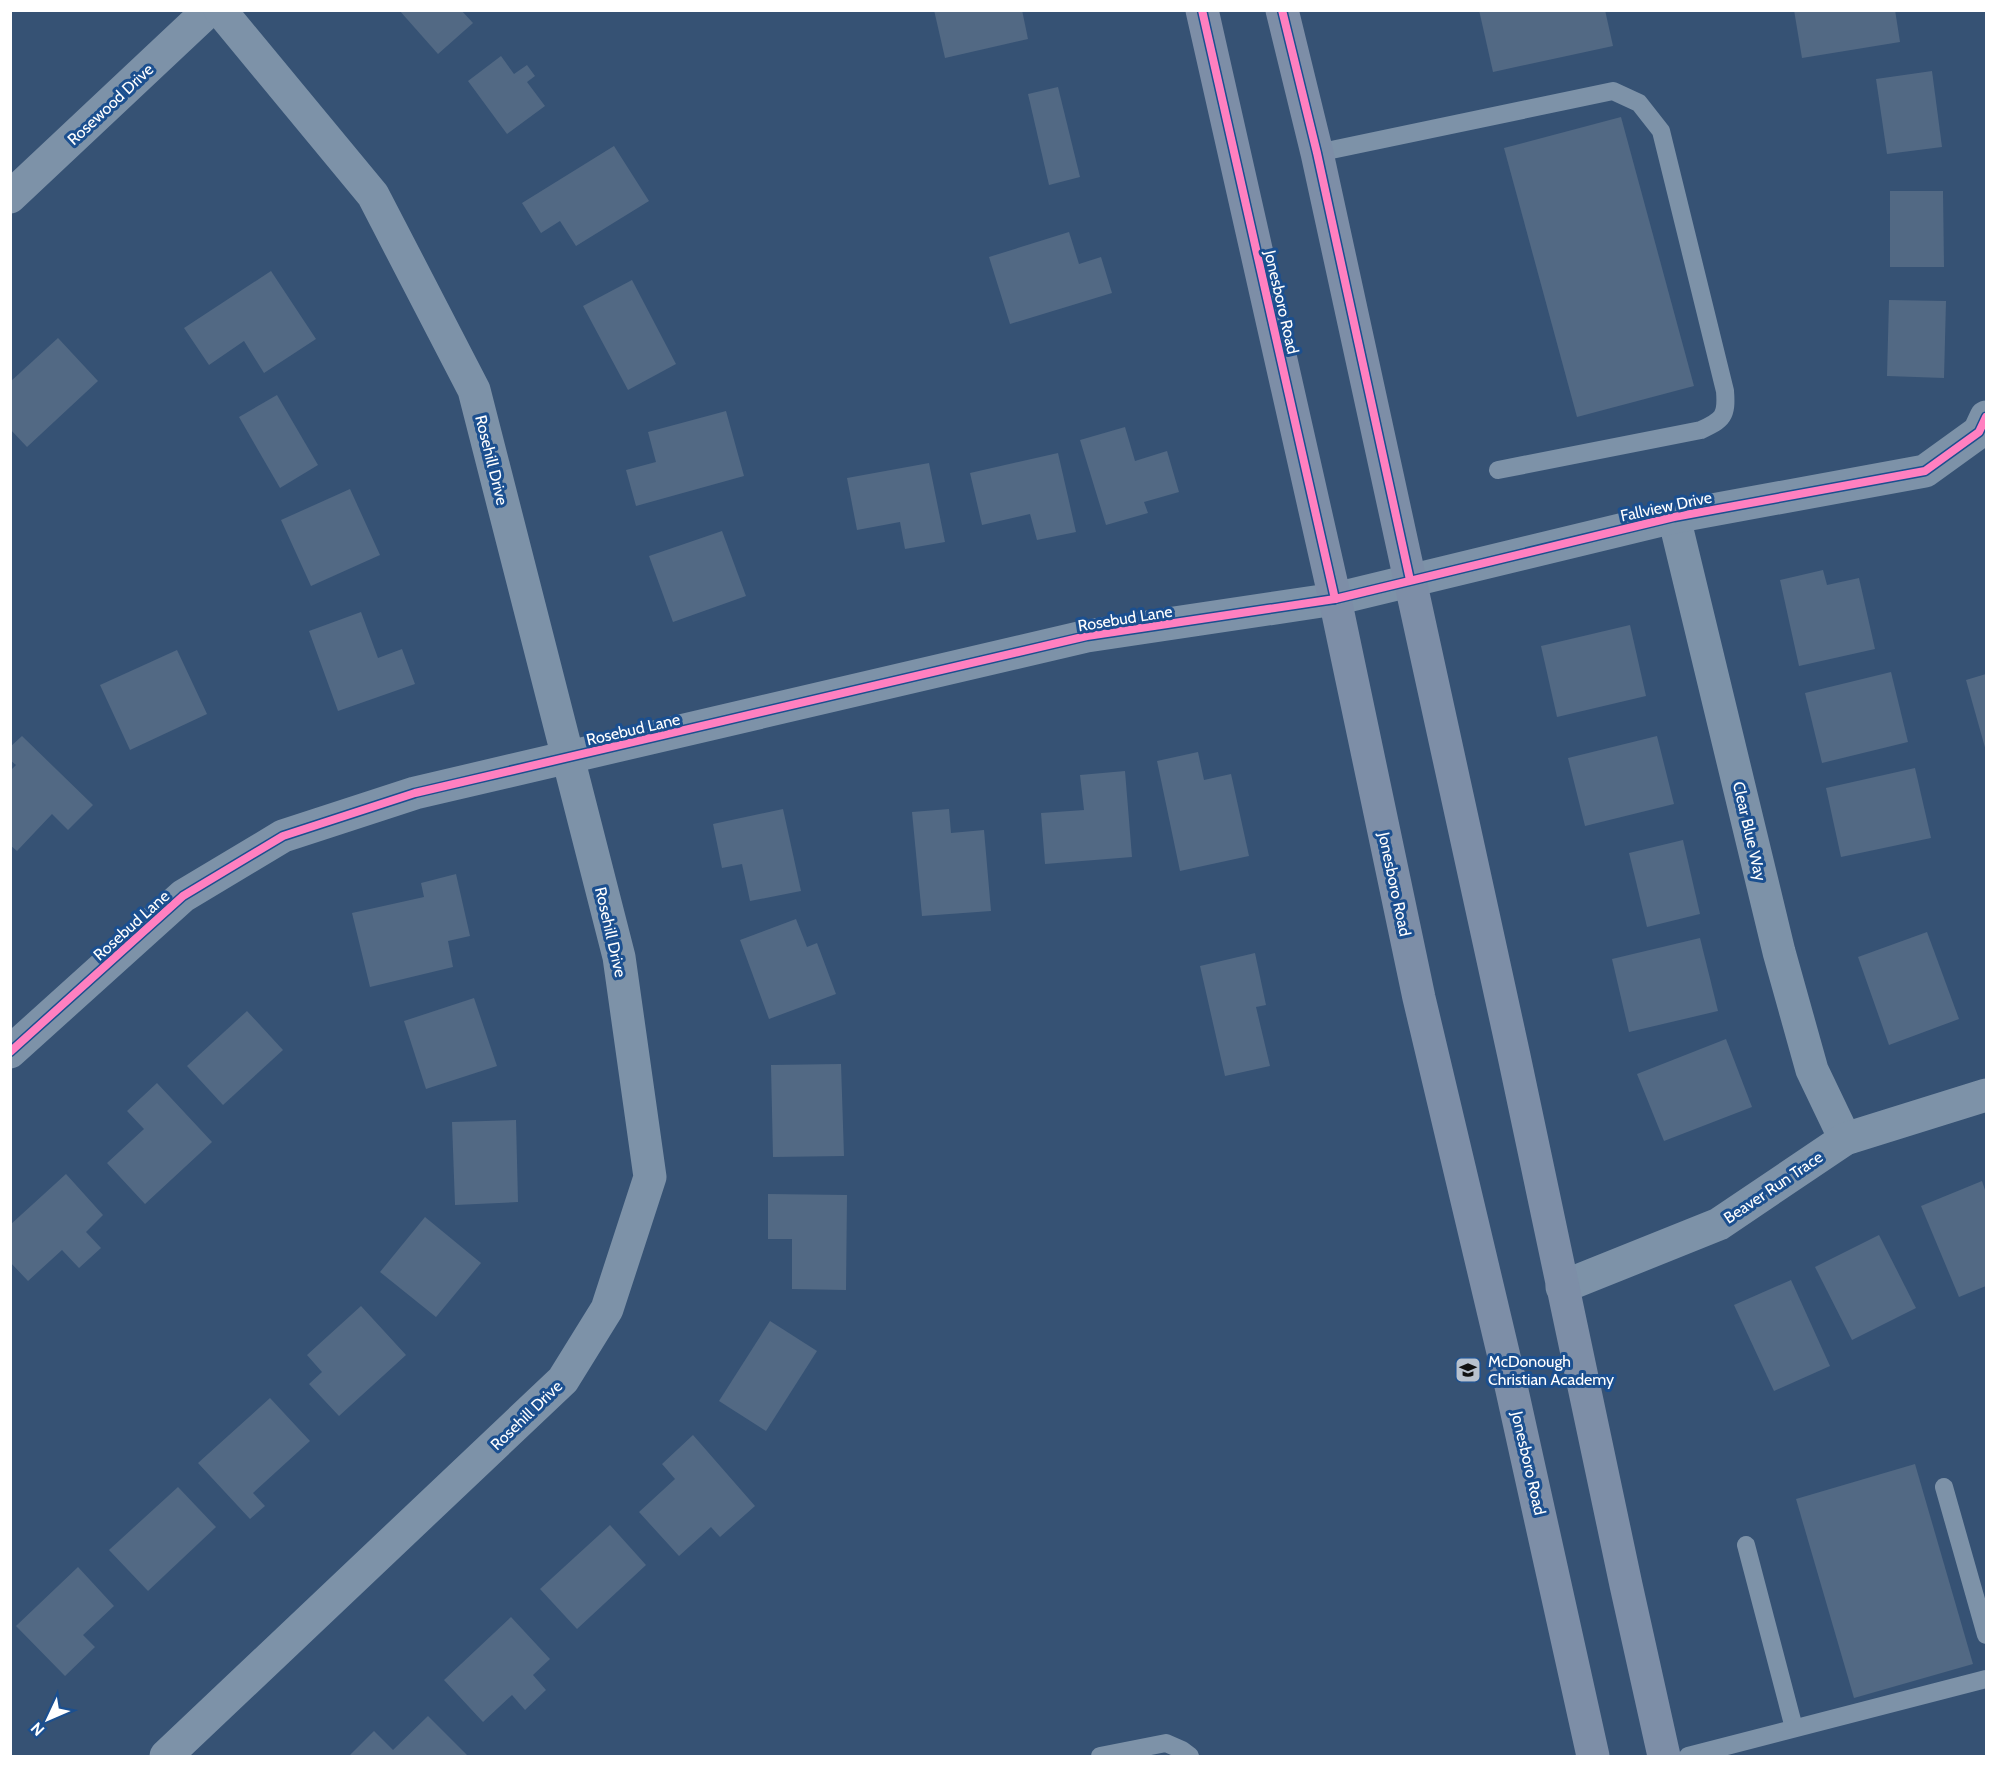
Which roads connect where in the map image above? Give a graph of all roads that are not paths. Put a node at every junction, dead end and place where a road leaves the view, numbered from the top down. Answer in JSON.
{"nodes":[{"id":1,"x":209,"y":10,"type":"edge"},
{"id":2,"x":220,"y":10,"type":"edge"},
{"id":3,"x":1203,"y":10,"type":"edge"},
{"id":4,"x":1282,"y":10,"type":"edge"},
{"id":5,"x":1317,"y":153,"type":"junction"},
{"id":6,"x":10,"y":197,"type":"edge"},
{"id":7,"x":1986,"y":417,"type":"edge"},
{"id":8,"x":1498,"y":470,"type":"dead end"},
{"id":9,"x":1674,"y":517,"type":"junction"},
{"id":10,"x":1410,"y":580,"type":"junction"},
{"id":11,"x":1335,"y":598,"type":"junction"},
{"id":12,"x":568,"y":758,"type":"junction"},
{"id":13,"x":10,"y":1052,"type":"edge"},
{"id":14,"x":1986,"y":1095,"type":"edge"},
{"id":15,"x":1845,"y":1139,"type":"junction"},
{"id":16,"x":1562,"y":1287,"type":"junction"},
{"id":17,"x":1944,"y":1487,"type":"dead end"},
{"id":18,"x":1746,"y":1545,"type":"dead end"},
{"id":19,"x":1986,"y":1635,"type":"edge"},
{"id":20,"x":1986,"y":1679,"type":"edge"},
{"id":21,"x":1794,"y":1728,"type":"junction"},
{"id":22,"x":166,"y":1756,"type":"edge"},
{"id":23,"x":1100,"y":1756,"type":"edge"},
{"id":24,"x":1190,"y":1756,"type":"edge"},
{"id":25,"x":1593,"y":1756,"type":"edge"},
{"id":26,"x":1664,"y":1756,"type":"edge"},
{"id":27,"x":1688,"y":1756,"type":"edge"}],
"edges":[{"from":1,"to":6,"type":"street","name":"Rosewood Drive"},
{"from":2,"to":12,"type":"street","name":"Rosehill Drive"},
{"from":3,"to":11,"type":"main road","name":"Jonesboro Road"},
{"from":4,"to":5,"type":"main road"},
{"from":5,"to":8,"type":"lane"},
{"from":5,"to":10,"type":"main road"},
{"from":7,"to":9,"type":"street","name":"Fallview Drive"},
{"from":9,"to":10,"type":"street","name":"Fallview Drive"},
{"from":9,"to":15,"type":"street","name":"Clear Blue Way"},
{"from":10,"to":11,"type":"street","name":"Fallview Drive"},
{"from":10,"to":16,"type":"main road"},
{"from":11,"to":12,"type":"street","name":"Rosebud Lane"},
{"from":11,"to":25,"type":"main road","name":"Jonesboro Road"},
{"from":12,"to":13,"type":"street","name":"Rosebud Lane"},
{"from":12,"to":22,"type":"street","name":"Rosehill Drive"},
{"from":14,"to":15,"type":"street","name":"Beaver Run Trace"},
{"from":15,"to":16,"type":"street","name":"Beaver Run Trace"},
{"from":16,"to":26,"type":"main road"},
{"from":17,"to":19,"type":"lane"},
{"from":18,"to":21,"type":"lane"},
{"from":20,"to":21,"type":"lane"},
{"from":21,"to":27,"type":"lane"},
{"from":23,"to":24,"type":"lane"}]}
